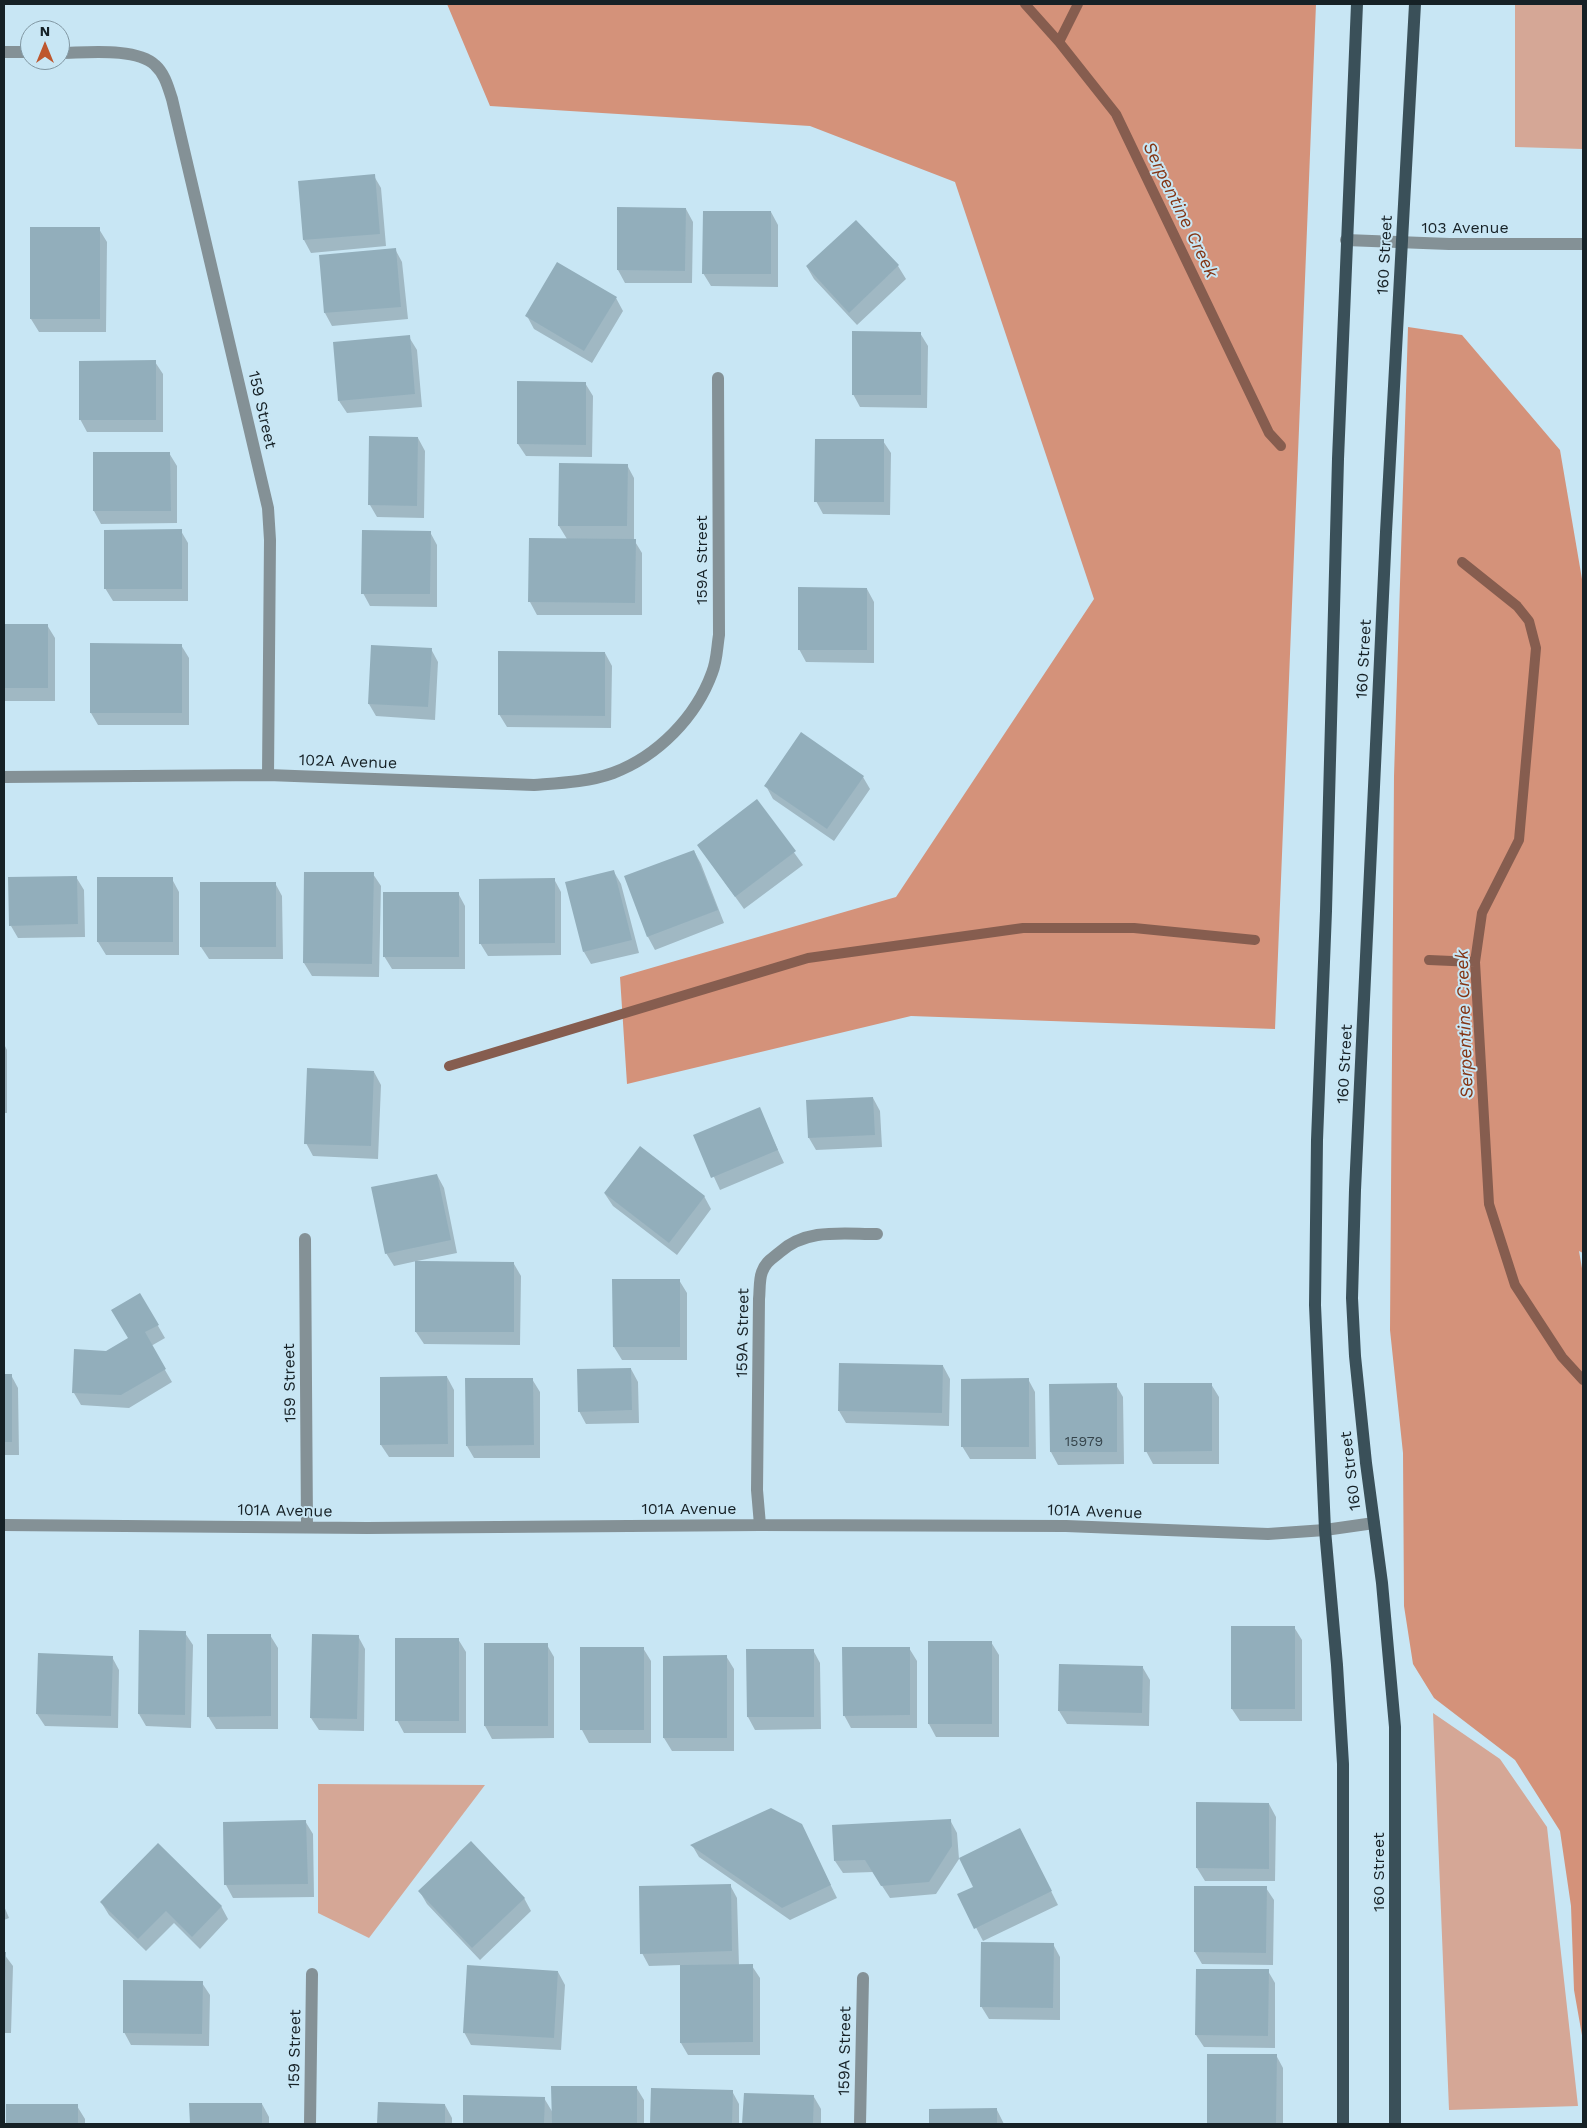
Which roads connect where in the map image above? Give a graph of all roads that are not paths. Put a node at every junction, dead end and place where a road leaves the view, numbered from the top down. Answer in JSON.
{"nodes":[{"id":1,"x":1357,"y":4,"type":"edge"},
{"id":2,"x":1415,"y":4,"type":"edge"},
{"id":3,"x":4,"y":52,"type":"edge"},
{"id":4,"x":20,"y":52,"type":"edge"},
{"id":5,"x":70,"y":52,"type":"edge"},
{"id":6,"x":1346,"y":240,"type":"junction"},
{"id":7,"x":1402,"y":243,"type":"junction"},
{"id":8,"x":1583,"y":244,"type":"edge"},
{"id":9,"x":718,"y":378,"type":"dead end"},
{"id":10,"x":676,"y":731,"type":"joint"},
{"id":11,"x":268,"y":775,"type":"junction"},
{"id":12,"x":4,"y":777,"type":"edge"},
{"id":13,"x":877,"y":1234,"type":"dead end"},
{"id":14,"x":305,"y":1239,"type":"dead end"},
{"id":15,"x":1374,"y":1523,"type":"junction"},
{"id":16,"x":4,"y":1525,"type":"edge"},
{"id":17,"x":760,"y":1525,"type":"junction"},
{"id":18,"x":307,"y":1527,"type":"junction"},
{"id":19,"x":1324,"y":1530,"type":"junction"},
{"id":20,"x":312,"y":1974,"type":"dead end"},
{"id":21,"x":862,"y":1978,"type":"dead end"},
{"id":22,"x":310,"y":2124,"type":"edge"},
{"id":23,"x":860,"y":2124,"type":"edge"},
{"id":24,"x":1343,"y":2124,"type":"edge"},
{"id":25,"x":1395,"y":2124,"type":"edge"}],
"edges":[{"from":1,"to":6,"type":"main road","name":"160 Street"},
{"from":2,"to":7,"type":"main road","name":"160 Street"},
{"from":3,"to":4,"type":"street"},
{"from":5,"to":11,"type":"street","name":"159 Street"},
{"from":6,"to":7,"type":"street","name":"103 Avenue"},
{"from":6,"to":19,"type":"main road","name":"160 Street"},
{"from":7,"to":8,"type":"street","name":"103 Avenue"},
{"from":7,"to":15,"type":"main road","name":"160 Street"},
{"from":9,"to":10,"type":"street","name":"159A Street"},
{"from":10,"to":11,"type":"street","name":"102A Avenue"},
{"from":11,"to":12,"type":"street","name":"102A Avenue"},
{"from":13,"to":17,"type":"street","name":"159A Street"},
{"from":14,"to":18,"type":"street","name":"159 Street"},
{"from":15,"to":19,"type":"street","name":"101A Avenue"},
{"from":15,"to":25,"type":"main road","name":"160 Street"},
{"from":16,"to":18,"type":"street","name":"101A Avenue"},
{"from":17,"to":18,"type":"street","name":"101A Avenue"},
{"from":17,"to":19,"type":"street","name":"101A Avenue"},
{"from":19,"to":24,"type":"main road","name":"160 Street"},
{"from":20,"to":22,"type":"street","name":"159 Street"},
{"from":21,"to":23,"type":"street","name":"159A Street"}]}
